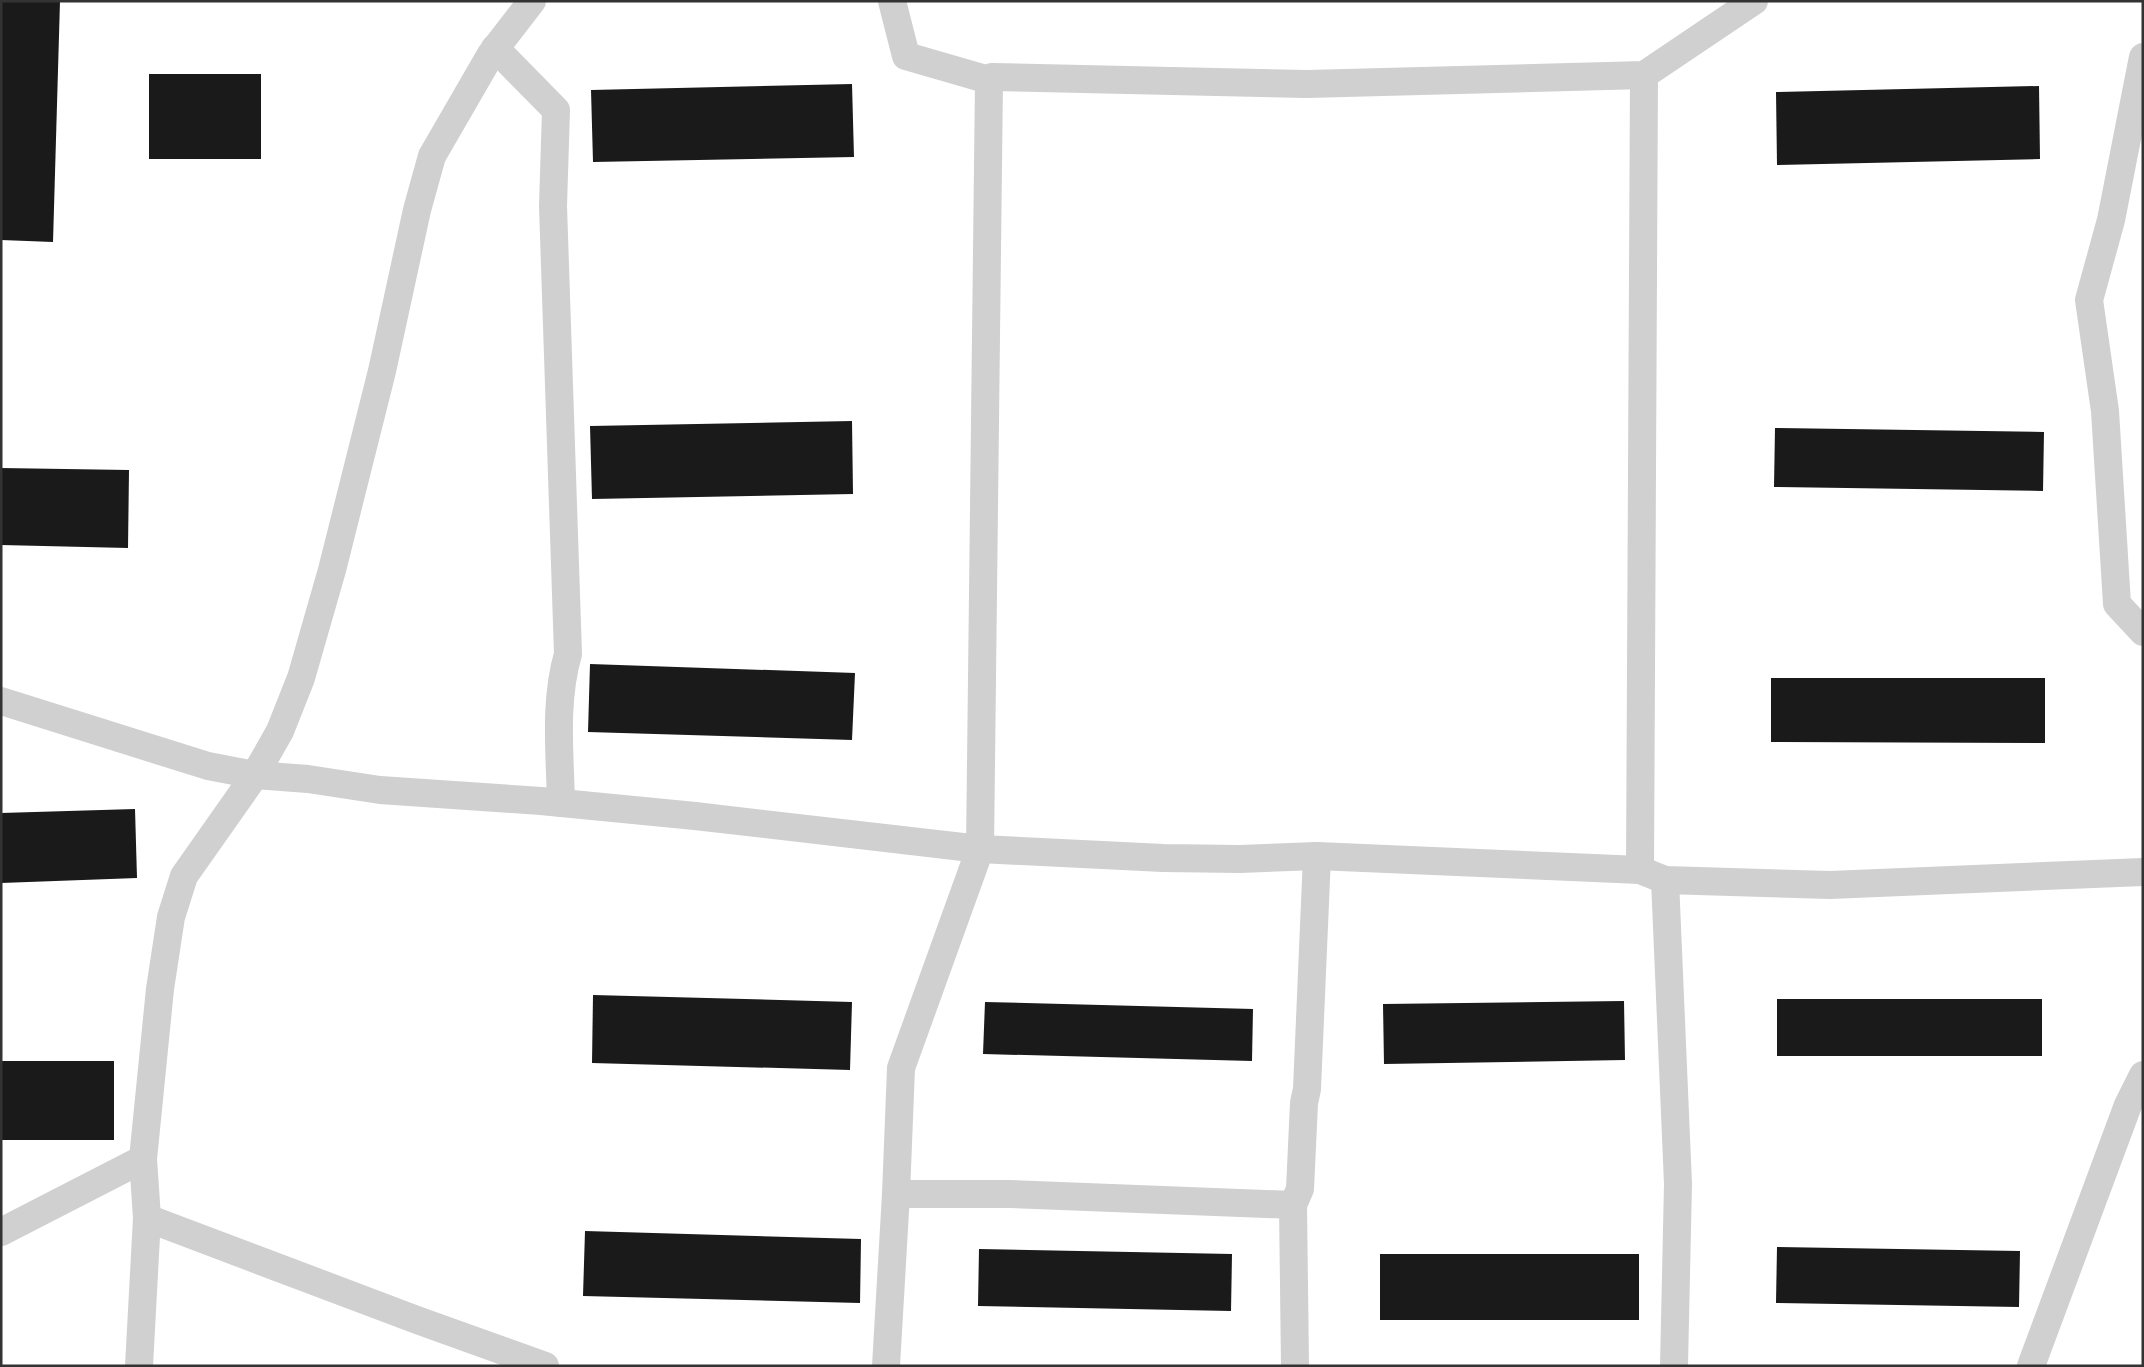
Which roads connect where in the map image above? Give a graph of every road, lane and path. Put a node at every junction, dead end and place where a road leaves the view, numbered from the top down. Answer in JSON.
{"nodes":[{"id":1,"x":532,"y":1,"type":"edge"},
{"id":2,"x":892,"y":1,"type":"edge"},
{"id":3,"x":1754,"y":1,"type":"edge"},
{"id":4,"x":495,"y":48,"type":"junction"},
{"id":5,"x":2143,"y":57,"type":"edge"},
{"id":6,"x":1644,"y":75,"type":"junction"},
{"id":7,"x":990,"y":80,"type":"junction"},
{"id":8,"x":2143,"y":632,"type":"edge"},
{"id":9,"x":1,"y":701,"type":"edge"},
{"id":10,"x":255,"y":775,"type":"junction"},
{"id":11,"x":561,"y":803,"type":"junction"},
{"id":12,"x":980,"y":850,"type":"junction"},
{"id":13,"x":1317,"y":856,"type":"junction"},
{"id":14,"x":1640,"y":870,"type":"junction"},
{"id":15,"x":2143,"y":872,"type":"edge"},
{"id":16,"x":1665,"y":880,"type":"junction"},
{"id":17,"x":2143,"y":1075,"type":"edge"},
{"id":18,"x":144,"y":1159,"type":"junction"},
{"id":19,"x":896,"y":1194,"type":"junction"},
{"id":20,"x":1293,"y":1205,"type":"junction"},
{"id":21,"x":147,"y":1218,"type":"junction"},
{"id":22,"x":1,"y":1232,"type":"edge"},
{"id":23,"x":139,"y":1366,"type":"edge"},
{"id":24,"x":545,"y":1366,"type":"edge"},
{"id":25,"x":886,"y":1366,"type":"edge"},
{"id":26,"x":1296,"y":1366,"type":"edge"},
{"id":27,"x":1674,"y":1366,"type":"edge"},
{"id":28,"x":2031,"y":1366,"type":"edge"}],
"edges":[{"from":1,"to":4,"type":"street"},
{"from":2,"to":7,"type":"street"},
{"from":3,"to":6,"type":"street"},
{"from":4,"to":10,"type":"street"},
{"from":4,"to":11,"type":"street"},
{"from":5,"to":8,"type":"street"},
{"from":6,"to":7,"type":"street"},
{"from":6,"to":14,"type":"street"},
{"from":7,"to":12,"type":"street"},
{"from":9,"to":10,"type":"street"},
{"from":10,"to":11,"type":"street"},
{"from":10,"to":18,"type":"street"},
{"from":11,"to":12,"type":"street"},
{"from":12,"to":13,"type":"street"},
{"from":12,"to":19,"type":"street"},
{"from":13,"to":14,"type":"street"},
{"from":13,"to":20,"type":"street"},
{"from":14,"to":16,"type":"street"},
{"from":15,"to":16,"type":"street"},
{"from":16,"to":27,"type":"street"},
{"from":17,"to":28,"type":"street"},
{"from":18,"to":21,"type":"street"},
{"from":18,"to":22,"type":"street"},
{"from":19,"to":20,"type":"street"},
{"from":19,"to":25,"type":"street"},
{"from":20,"to":26,"type":"street"},
{"from":21,"to":23,"type":"street"},
{"from":21,"to":24,"type":"street"}]}
